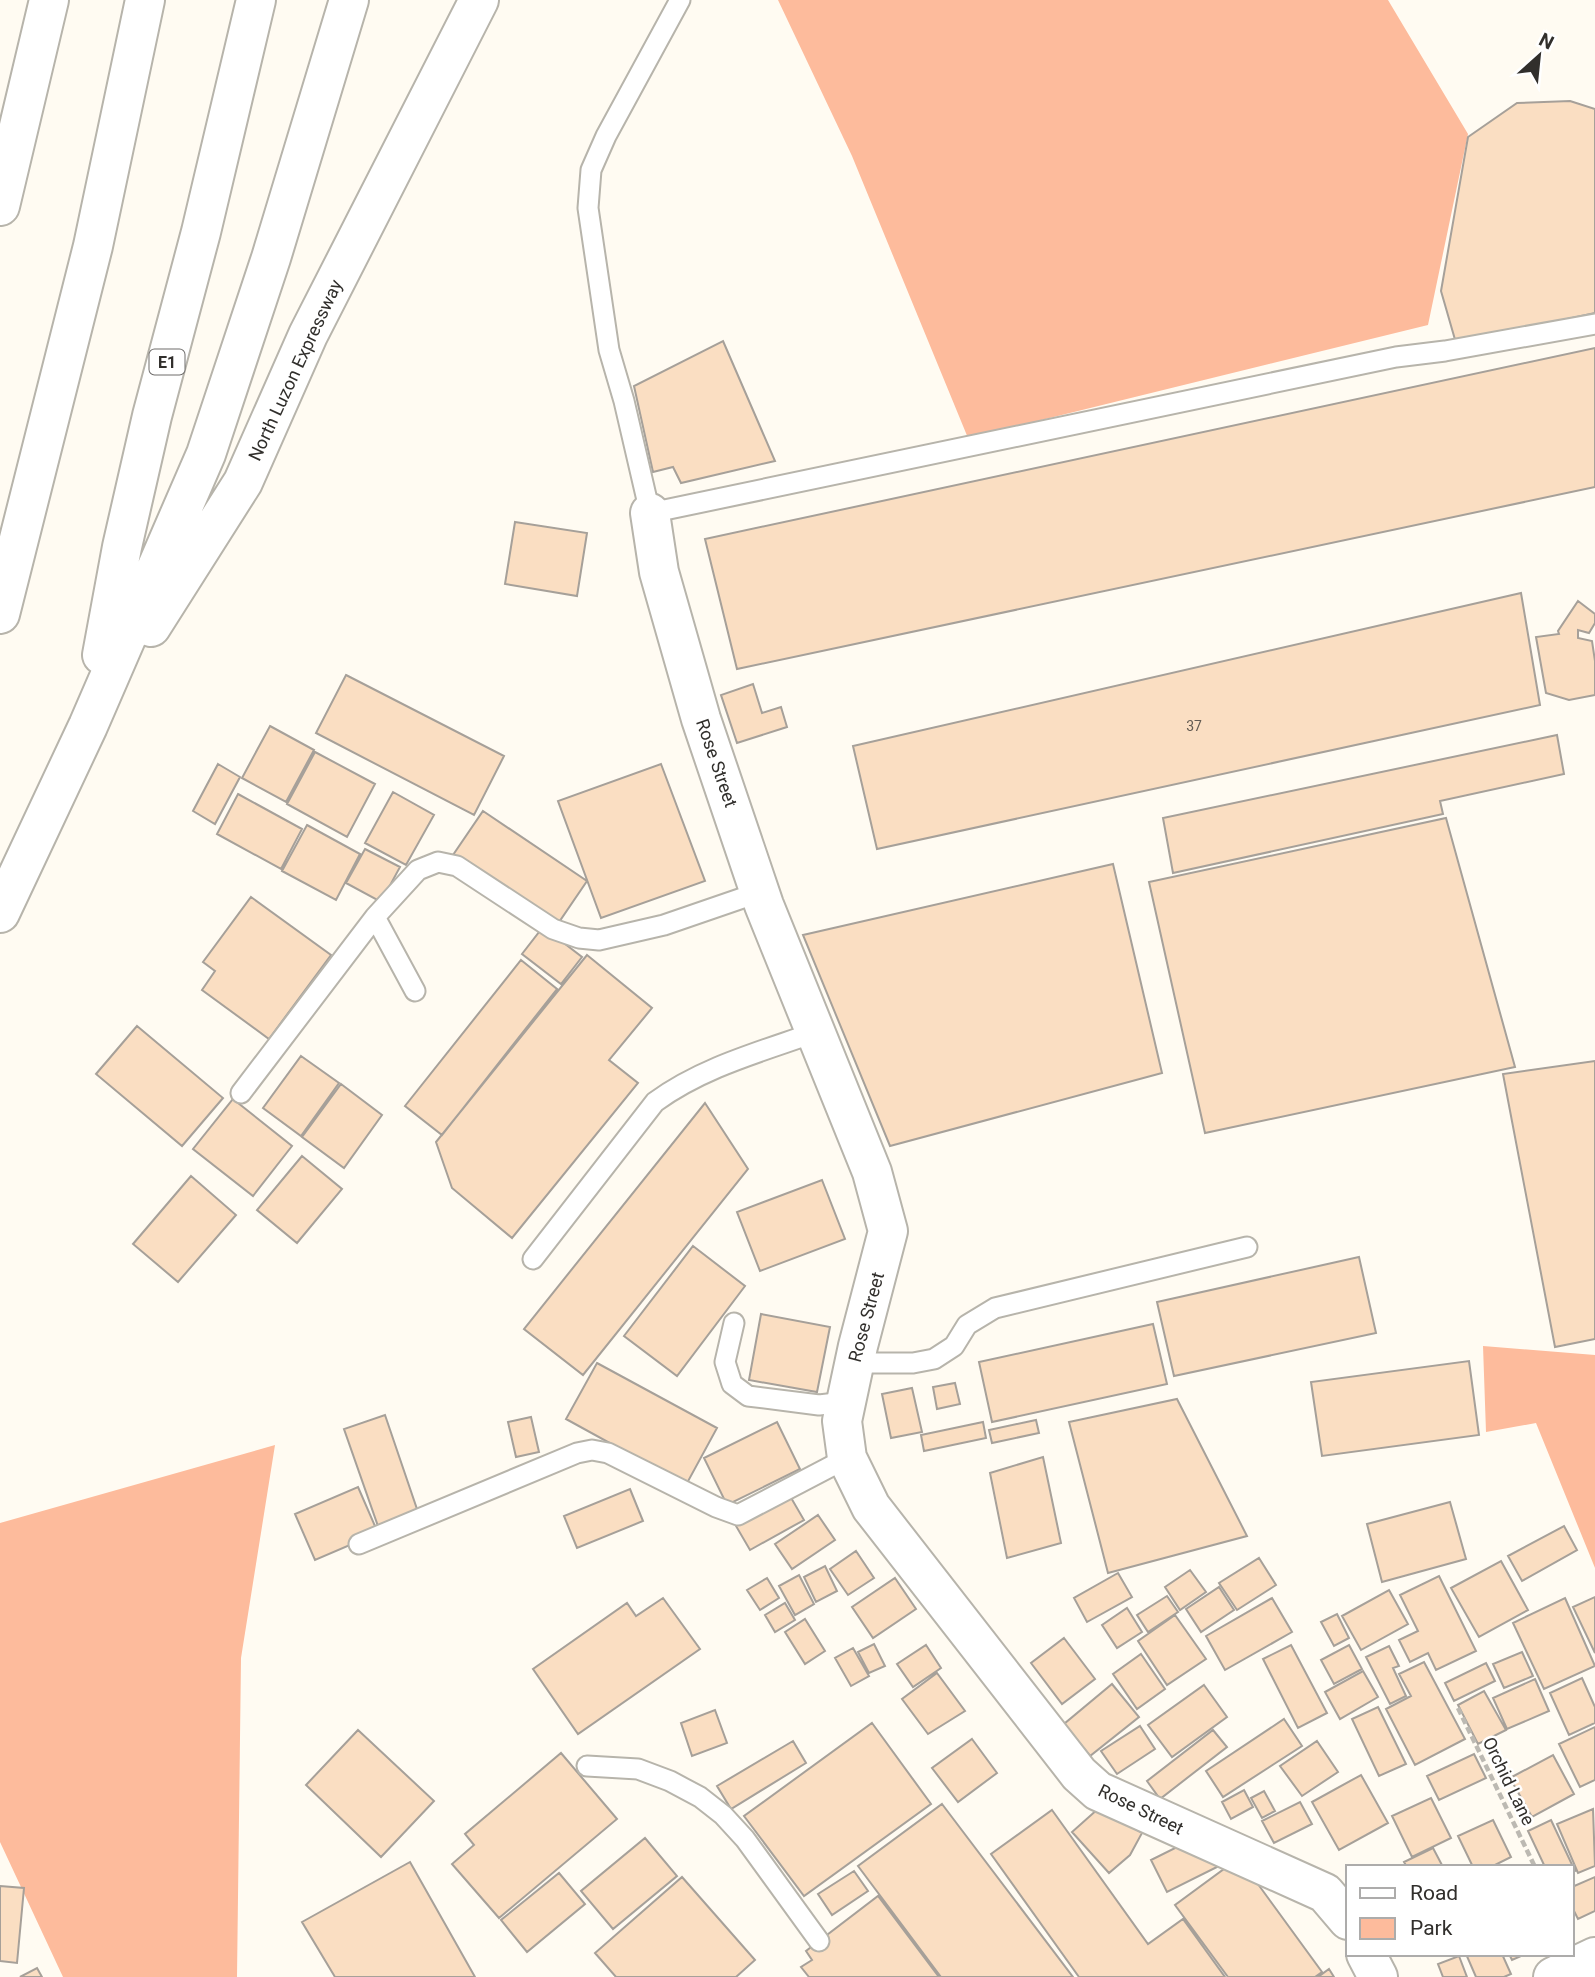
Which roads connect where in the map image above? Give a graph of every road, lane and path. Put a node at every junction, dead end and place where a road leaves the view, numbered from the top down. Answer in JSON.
{"nodes":[{"id":1,"x":49,"y":0,"type":"edge"},
{"id":2,"x":145,"y":0,"type":"edge"},
{"id":3,"x":256,"y":0,"type":"edge"},
{"id":4,"x":349,"y":0,"type":"edge"},
{"id":5,"x":480,"y":0,"type":"edge"},
{"id":6,"x":680,"y":0,"type":"edge"},
{"id":7,"x":0,"y":206,"type":"edge"},
{"id":8,"x":1595,"y":324,"type":"edge"},
{"id":9,"x":650,"y":513,"type":"junction"},
{"id":10,"x":0,"y":614,"type":"edge"},
{"id":11,"x":88,"y":726,"type":"junction"},
{"id":12,"x":760,"y":892,"type":"junction"},
{"id":13,"x":0,"y":913,"type":"edge"},
{"id":14,"x":375,"y":916,"type":"junction"},
{"id":15,"x":415,"y":991,"type":"dead end"},
{"id":16,"x":816,"y":1032,"type":"junction"},
{"id":17,"x":241,"y":1093,"type":"dead end"},
{"id":18,"x":1247,"y":1247,"type":"dead end"},
{"id":19,"x":533,"y":1259,"type":"dead end"},
{"id":20,"x":734,"y":1322,"type":"dead end"},
{"id":21,"x":854,"y":1363,"type":"junction"},
{"id":22,"x":845,"y":1402,"type":"junction"},
{"id":23,"x":847,"y":1458,"type":"junction"},
{"id":24,"x":359,"y":1544,"type":"dead end"},
{"id":25,"x":1458,"y":1709,"type":"dead end"},
{"id":26,"x":587,"y":1766,"type":"dead end"},
{"id":27,"x":1534,"y":1865,"type":"edge"},
{"id":28,"x":1346,"y":1918,"type":"edge"},
{"id":29,"x":819,"y":1941,"type":"dead end"},
{"id":30,"x":1367,"y":1956,"type":"edge"},
{"id":31,"x":1595,"y":1958,"type":"edge"},
{"id":32,"x":1378,"y":1977,"type":"edge"},
{"id":33,"x":1553,"y":1977,"type":"edge"}],
"edges":[{"from":1,"to":7,"type":"main road"},
{"from":2,"to":10,"type":"main road"},
{"from":3,"to":11,"type":"main road","name":"North Luzon Expressway","number":"E1"},
{"from":4,"to":11,"type":"main road","name":"North Luzon Expressway","number":"E1"},
{"from":5,"to":11,"type":"main road","name":"North Luzon Expressway","number":"E1"},
{"from":6,"to":9,"type":"lane"},
{"from":8,"to":9,"type":"lane"},
{"from":9,"to":12,"type":"main road","name":"Rose Street"},
{"from":11,"to":13,"type":"main road","name":"North Luzon Expressway","number":"E1"},
{"from":12,"to":14,"type":"lane"},
{"from":12,"to":16,"type":"main road","name":"Rose Street"},
{"from":14,"to":15,"type":"lane"},
{"from":14,"to":17,"type":"lane"},
{"from":16,"to":19,"type":"lane"},
{"from":16,"to":21,"type":"main road","name":"Rose Street"},
{"from":18,"to":21,"type":"lane"},
{"from":20,"to":22,"type":"lane"},
{"from":21,"to":22,"type":"main road","name":"Rose Street"},
{"from":22,"to":23,"type":"main road","name":"Rose Street"},
{"from":23,"to":24,"type":"lane"},
{"from":23,"to":28,"type":"main road","name":"Rose Street"},
{"from":25,"to":27,"type":"path","name":"Orchid Lane"},
{"from":26,"to":29,"type":"lane"},
{"from":30,"to":32,"type":"main road"},
{"from":31,"to":33,"type":"main road"}]}
